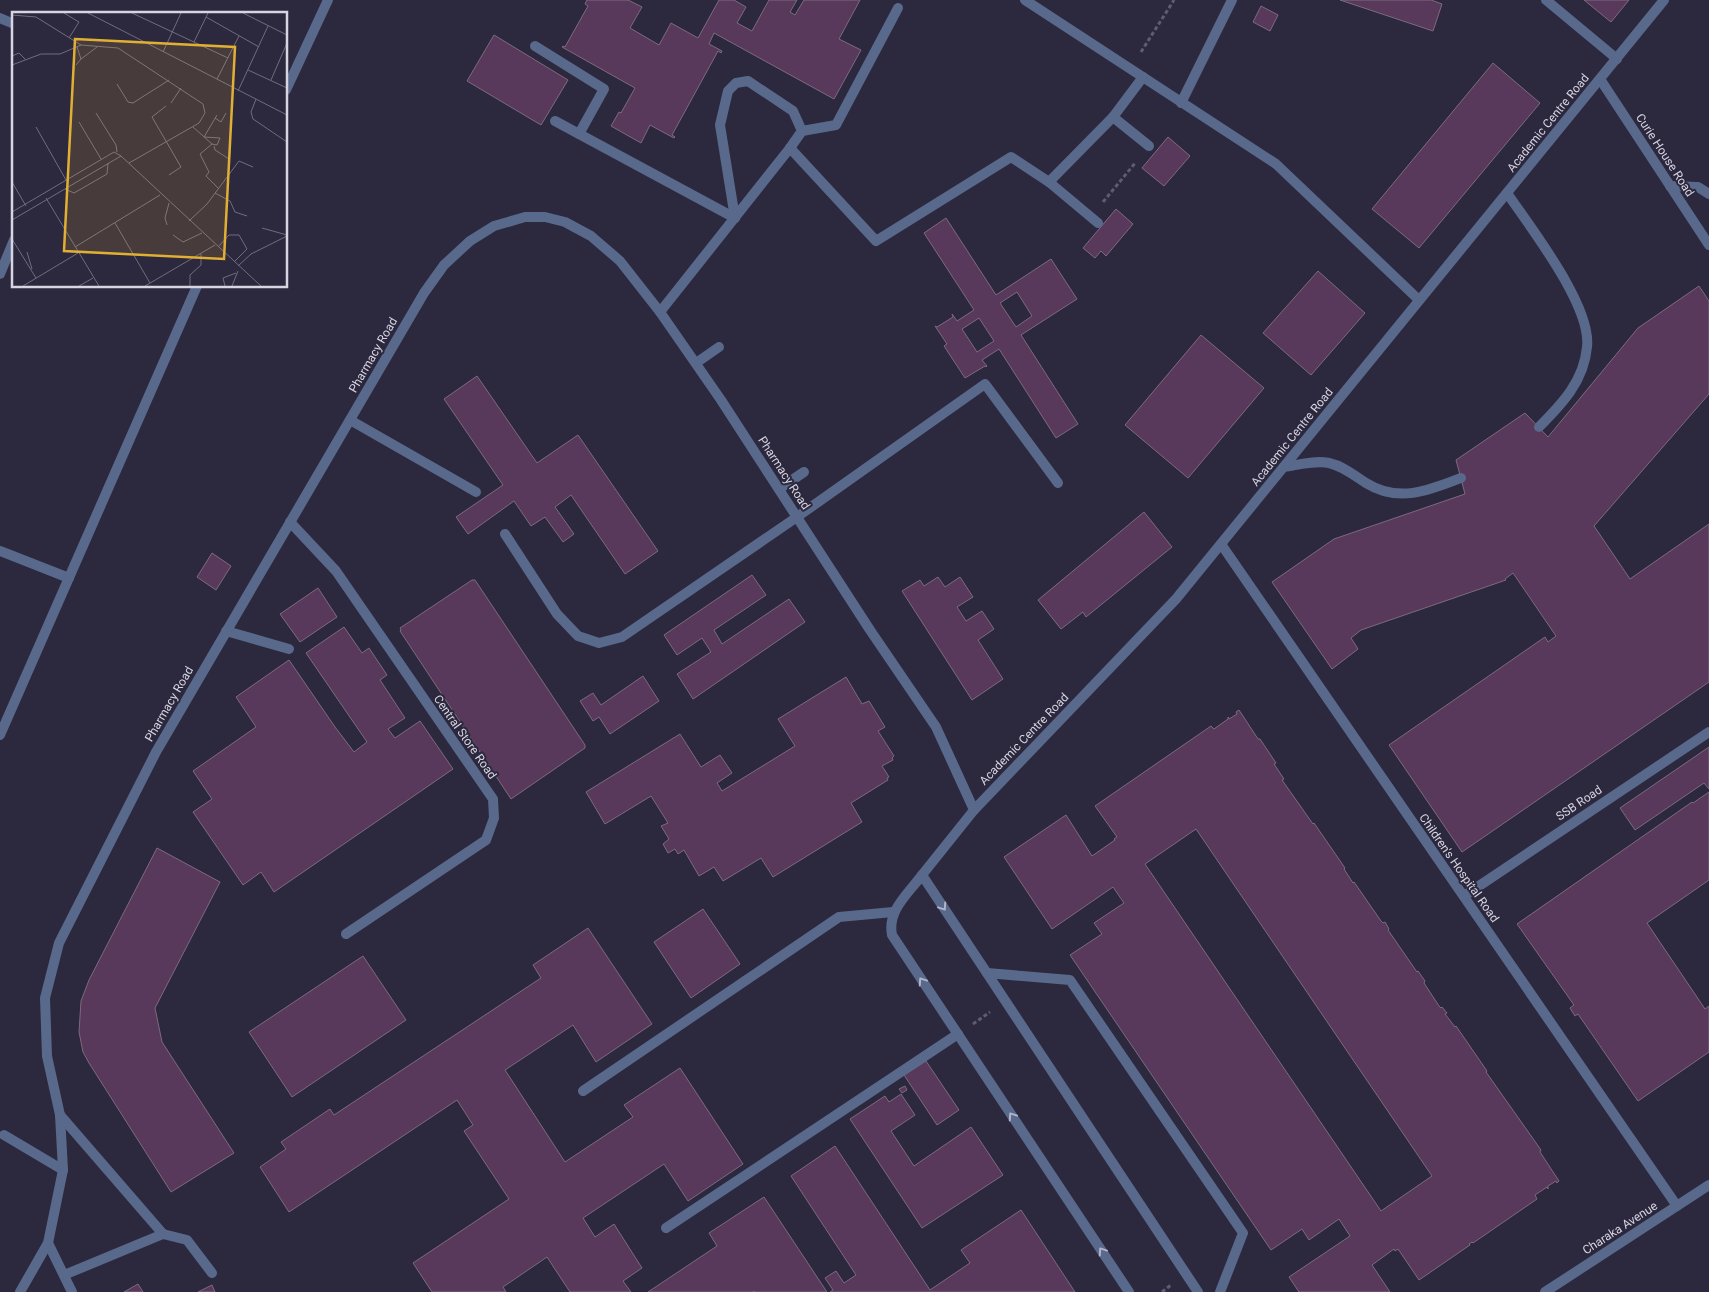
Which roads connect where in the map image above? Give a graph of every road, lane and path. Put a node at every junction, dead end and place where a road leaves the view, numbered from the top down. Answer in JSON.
{"nodes":[{"id":1,"x":328,"y":0,"type":"edge"},
{"id":2,"x":1025,"y":0,"type":"edge"},
{"id":3,"x":1174,"y":0,"type":"edge"},
{"id":4,"x":1232,"y":0,"type":"edge"},
{"id":5,"x":1546,"y":0,"type":"edge"},
{"id":6,"x":1664,"y":0,"type":"edge"},
{"id":7,"x":898,"y":8,"type":"dead end"},
{"id":8,"x":0,"y":18,"type":"edge"},
{"id":9,"x":12,"y":23,"type":"edge"},
{"id":10,"x":535,"y":46,"type":"dead end"},
{"id":11,"x":1617,"y":59,"type":"junction"},
{"id":12,"x":1130,"y":70,"type":"junction"},
{"id":13,"x":1143,"y":77,"type":"junction"},
{"id":14,"x":1600,"y":79,"type":"junction"},
{"id":15,"x":288,"y":86,"type":"edge"},
{"id":16,"x":1181,"y":103,"type":"junction"},
{"id":17,"x":1113,"y":117,"type":"junction"},
{"id":18,"x":555,"y":121,"type":"dead end"},
{"id":19,"x":802,"y":131,"type":"junction"},
{"id":20,"x":578,"y":134,"type":"junction"},
{"id":21,"x":1149,"y":146,"type":"joint"},
{"id":22,"x":790,"y":148,"type":"junction"},
{"id":23,"x":1050,"y":182,"type":"junction"},
{"id":24,"x":1670,"y":186,"type":"junction"},
{"id":25,"x":1507,"y":193,"type":"junction"},
{"id":26,"x":1709,"y":194,"type":"edge"},
{"id":27,"x":736,"y":218,"type":"junction"},
{"id":28,"x":1094,"y":220,"type":"joint"},
{"id":29,"x":12,"y":245,"type":"edge"},
{"id":30,"x":1709,"y":245,"type":"edge"},
{"id":31,"x":0,"y":274,"type":"edge"},
{"id":32,"x":196,"y":288,"type":"edge"},
{"id":33,"x":1419,"y":300,"type":"junction"},
{"id":34,"x":660,"y":312,"type":"junction"},
{"id":35,"x":719,"y":347,"type":"dead end"},
{"id":36,"x":696,"y":363,"type":"junction"},
{"id":37,"x":350,"y":420,"type":"junction"},
{"id":38,"x":1539,"y":427,"type":"dead end"},
{"id":39,"x":1284,"y":467,"type":"junction"},
{"id":40,"x":804,"y":472,"type":"dead end"},
{"id":41,"x":1461,"y":478,"type":"dead end"},
{"id":42,"x":1058,"y":484,"type":"dead end"},
{"id":43,"x":779,"y":489,"type":"junction"},
{"id":44,"x":476,"y":492,"type":"dead end"},
{"id":45,"x":797,"y":517,"type":"junction"},
{"id":46,"x":290,"y":522,"type":"junction"},
{"id":47,"x":505,"y":534,"type":"dead end"},
{"id":48,"x":1220,"y":544,"type":"junction"},
{"id":49,"x":0,"y":551,"type":"edge"},
{"id":50,"x":69,"y":578,"type":"junction"},
{"id":51,"x":226,"y":631,"type":"junction"},
{"id":52,"x":289,"y":649,"type":"dead end"},
{"id":53,"x":1709,"y":732,"type":"edge"},
{"id":54,"x":0,"y":735,"type":"edge"},
{"id":55,"x":974,"y":810,"type":"junction"},
{"id":56,"x":922,"y":876,"type":"junction"},
{"id":57,"x":1464,"y":896,"type":"junction"},
{"id":58,"x":893,"y":912,"type":"junction"},
{"id":59,"x":346,"y":934,"type":"dead end"},
{"id":60,"x":987,"y":973,"type":"junction"},
{"id":61,"x":1006,"y":1001,"type":"junction"},
{"id":62,"x":958,"y":1034,"type":"junction"},
{"id":63,"x":583,"y":1091,"type":"dead end"},
{"id":64,"x":60,"y":1115,"type":"junction"},
{"id":65,"x":4,"y":1135,"type":"dead end"},
{"id":66,"x":63,"y":1170,"type":"junction"},
{"id":67,"x":1709,"y":1185,"type":"edge"},
{"id":68,"x":1677,"y":1206,"type":"junction"},
{"id":69,"x":666,"y":1228,"type":"dead end"},
{"id":70,"x":163,"y":1234,"type":"junction"},
{"id":71,"x":48,"y":1244,"type":"junction"},
{"id":72,"x":212,"y":1273,"type":"dead end"},
{"id":73,"x":64,"y":1275,"type":"junction"},
{"id":74,"x":20,"y":1292,"type":"edge"},
{"id":75,"x":72,"y":1292,"type":"edge"},
{"id":76,"x":1129,"y":1292,"type":"edge"},
{"id":77,"x":1198,"y":1292,"type":"edge"},
{"id":78,"x":1220,"y":1292,"type":"edge"},
{"id":79,"x":1545,"y":1292,"type":"edge"}],
"edges":[{"from":1,"to":15,"type":"street"},
{"from":2,"to":12,"type":"street"},
{"from":3,"to":12,"type":"path"},
{"from":4,"to":16,"type":"street"},
{"from":5,"to":11,"type":"street"},
{"from":6,"to":11,"type":"street","name":"Academic Centre Road"},
{"from":7,"to":19,"type":"street"},
{"from":8,"to":9,"type":"street"},
{"from":10,"to":20,"type":"street"},
{"from":11,"to":14,"type":"street","name":"Academic Centre Road"},
{"from":12,"to":13,"type":"street"},
{"from":13,"to":16,"type":"street"},
{"from":13,"to":17,"type":"street"},
{"from":14,"to":24,"type":"street","name":"Curie House Road"},
{"from":14,"to":25,"type":"street","name":"Academic Centre Road"},
{"from":16,"to":33,"type":"street"},
{"from":17,"to":21,"type":"street"},
{"from":17,"to":23,"type":"street"},
{"from":18,"to":20,"type":"street"},
{"from":19,"to":22,"type":"street"},
{"from":19,"to":27,"type":"street"},
{"from":20,"to":27,"type":"street"},
{"from":21,"to":28,"type":"path"},
{"from":22,"to":23,"type":"street"},
{"from":22,"to":27,"type":"street"},
{"from":23,"to":28,"type":"street"},
{"from":24,"to":26,"type":"street"},
{"from":24,"to":30,"type":"street","name":"Curie House Road"},
{"from":25,"to":33,"type":"street","name":"Academic Centre Road"},
{"from":25,"to":38,"type":"street"},
{"from":27,"to":34,"type":"street"},
{"from":29,"to":31,"type":"street"},
{"from":32,"to":50,"type":"street"},
{"from":33,"to":39,"type":"street","name":"Academic Centre Road"},
{"from":34,"to":36,"type":"street","name":"Pharmacy Road"},
{"from":34,"to":37,"type":"street","name":"Pharmacy Road"},
{"from":35,"to":36,"type":"street"},
{"from":36,"to":43,"type":"street","name":"Pharmacy Road"},
{"from":37,"to":44,"type":"street"},
{"from":37,"to":46,"type":"street","name":"Pharmacy Road"},
{"from":39,"to":41,"type":"street"},
{"from":39,"to":48,"type":"street","name":"Academic Centre Road"},
{"from":40,"to":43,"type":"street"},
{"from":42,"to":45,"type":"street"},
{"from":43,"to":45,"type":"street","name":"Pharmacy Road"},
{"from":45,"to":47,"type":"street"},
{"from":45,"to":55,"type":"street","name":"Pharmacy Road"},
{"from":46,"to":51,"type":"street","name":"Pharmacy Road"},
{"from":46,"to":59,"type":"street","name":"Central Store Road"},
{"from":48,"to":55,"type":"street","name":"Academic Centre Road"},
{"from":48,"to":57,"type":"street","name":"Children's Hospital Road"},
{"from":49,"to":50,"type":"street"},
{"from":50,"to":54,"type":"street"},
{"from":51,"to":52,"type":"street"},
{"from":51,"to":64,"type":"street","name":"Pharmacy Road"},
{"from":53,"to":57,"type":"street","name":"SSB Road"},
{"from":55,"to":56,"type":"street","name":"Academic Centre Road"},
{"from":56,"to":58,"type":"street","name":"Academic Centre Road"},
{"from":56,"to":60,"type":"street","one_way":true},
{"from":57,"to":68,"type":"street","name":"Children's Hospital Road"},
{"from":62,"to":58,"type":"street","one_way":true},
{"from":58,"to":63,"type":"street"},
{"from":60,"to":61,"type":"street"},
{"from":60,"to":78,"type":"street"},
{"from":61,"to":62,"type":"path"},
{"from":61,"to":77,"type":"street"},
{"from":62,"to":69,"type":"street"},
{"from":76,"to":62,"type":"street","one_way":true},
{"from":64,"to":66,"type":"street","name":"Pharmacy Road"},
{"from":64,"to":70,"type":"street"},
{"from":65,"to":66,"type":"street"},
{"from":66,"to":71,"type":"street","name":"Pharmacy Road"},
{"from":67,"to":68,"type":"street","name":"Charaka Avenue"},
{"from":68,"to":79,"type":"street","name":"Charaka Avenue"},
{"from":70,"to":72,"type":"street"},
{"from":70,"to":73,"type":"street"},
{"from":71,"to":73,"type":"street"},
{"from":71,"to":74,"type":"street","name":"Pharmacy Road"},
{"from":73,"to":75,"type":"street"}]}
